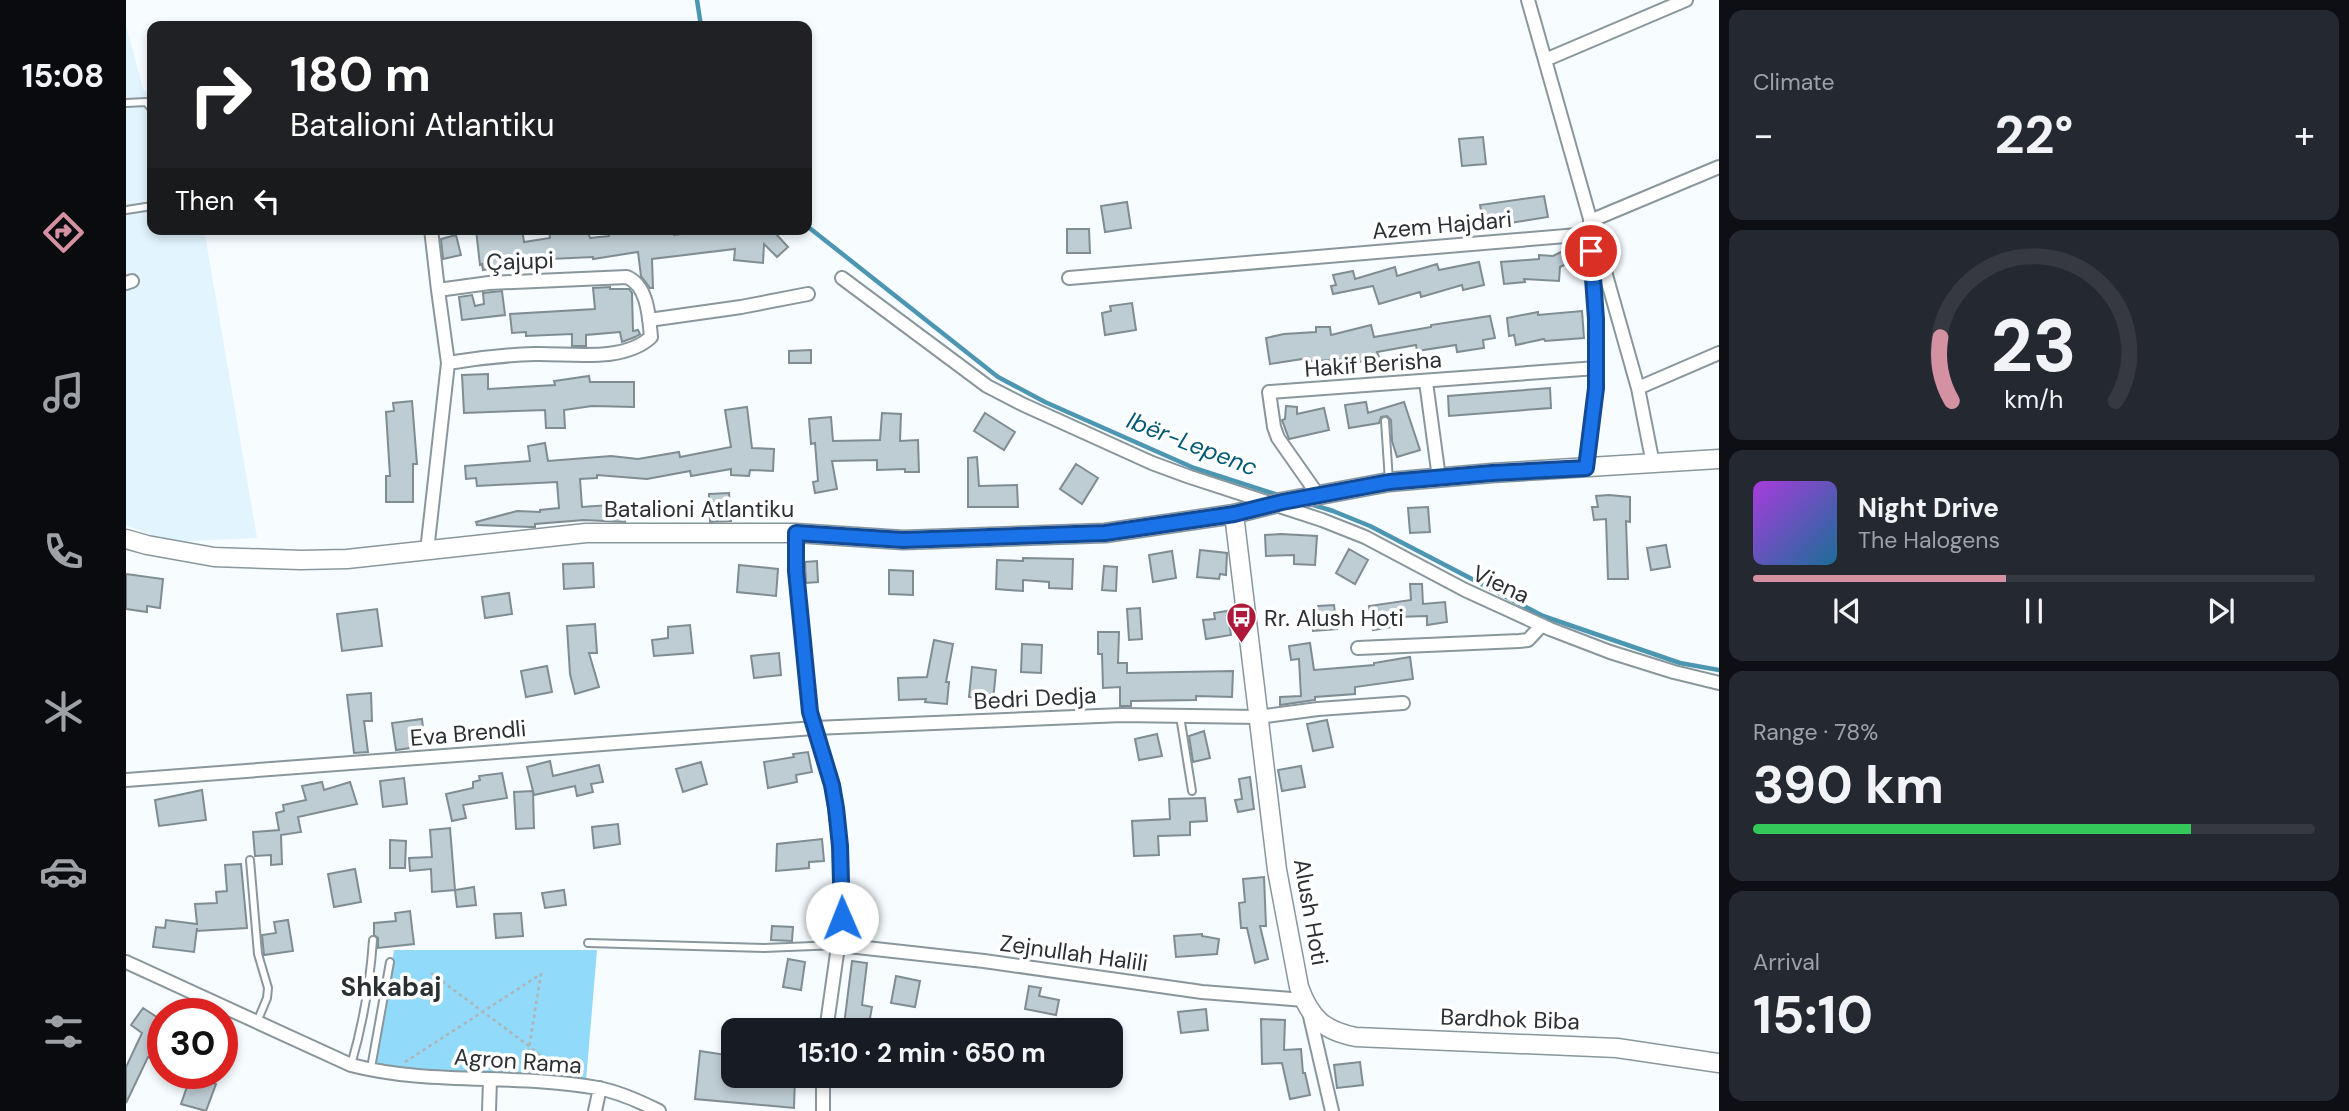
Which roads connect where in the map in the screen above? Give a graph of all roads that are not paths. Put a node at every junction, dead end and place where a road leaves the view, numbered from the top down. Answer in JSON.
{"nodes":[{"id":1,"x":1528,"y":0,"type":"edge"},
{"id":2,"x":1686,"y":0,"type":"edge"},
{"id":3,"x":1545,"y":60,"type":"junction"},
{"id":4,"x":126,"y":103,"type":"edge"},
{"id":5,"x":147,"y":103,"type":"edge"},
{"id":6,"x":1719,"y":167,"type":"edge"},
{"id":7,"x":147,"y":207,"type":"edge"},
{"id":8,"x":126,"y":210,"type":"edge"},
{"id":9,"x":1590,"y":221,"type":"junction"},
{"id":10,"x":432,"y":235,"type":"edge"},
{"id":11,"x":842,"y":278,"type":"dead end"},
{"id":12,"x":1069,"y":278,"type":"dead end"},
{"id":13,"x":438,"y":290,"type":"junction"},
{"id":14,"x":808,"y":294,"type":"dead end"},
{"id":15,"x":677,"y":316,"type":"junction"},
{"id":16,"x":649,"y":320,"type":"junction"},
{"id":17,"x":651,"y":337,"type":"junction"},
{"id":18,"x":1719,"y":354,"type":"edge"},
{"id":19,"x":448,"y":363,"type":"junction"},
{"id":20,"x":1597,"y":368,"type":"junction"},
{"id":21,"x":1426,"y":382,"type":"junction"},
{"id":22,"x":1638,"y":388,"type":"junction"},
{"id":23,"x":1385,"y":421,"type":"dead end"},
{"id":24,"x":1719,"y":460,"type":"edge"},
{"id":25,"x":1653,"y":464,"type":"junction"},
{"id":26,"x":1586,"y":468,"type":"junction"},
{"id":27,"x":1439,"y":478,"type":"junction"},
{"id":28,"x":1389,"y":482,"type":"junction"},
{"id":29,"x":1318,"y":495,"type":"junction"},
{"id":30,"x":1277,"y":503,"type":"junction"},
{"id":31,"x":1234,"y":514,"type":"junction"},
{"id":32,"x":796,"y":533,"type":"junction"},
{"id":33,"x":126,"y":539,"type":"edge"},
{"id":34,"x":427,"y":551,"type":"junction"},
{"id":35,"x":1542,"y":625,"type":"junction"},
{"id":36,"x":1358,"y":648,"type":"dead end"},
{"id":37,"x":1719,"y":682,"type":"edge"},
{"id":38,"x":1403,"y":702,"type":"dead end"},
{"id":39,"x":1180,"y":716,"type":"junction"},
{"id":40,"x":1258,"y":717,"type":"junction"},
{"id":41,"x":814,"y":728,"type":"junction"},
{"id":42,"x":126,"y":780,"type":"edge"},
{"id":43,"x":1192,"y":791,"type":"dead end"},
{"id":44,"x":250,"y":860,"type":"dead end"},
{"id":45,"x":373,"y":940,"type":"dead end"},
{"id":46,"x":589,"y":943,"type":"dead end"},
{"id":47,"x":839,"y":945,"type":"junction"},
{"id":48,"x":126,"y":962,"type":"edge"},
{"id":49,"x":390,"y":962,"type":"dead end"},
{"id":50,"x":1306,"y":1004,"type":"junction"},
{"id":51,"x":828,"y":1018,"type":"edge"},
{"id":52,"x":257,"y":1023,"type":"junction"},
{"id":53,"x":1719,"y":1063,"type":"edge"},
{"id":54,"x":351,"y":1065,"type":"junction"},
{"id":55,"x":371,"y":1070,"type":"junction"},
{"id":56,"x":490,"y":1080,"type":"junction"},
{"id":57,"x":600,"y":1088,"type":"junction"},
{"id":58,"x":823,"y":1088,"type":"edge"},
{"id":59,"x":489,"y":1111,"type":"edge"},
{"id":60,"x":595,"y":1111,"type":"edge"},
{"id":61,"x":659,"y":1111,"type":"edge"},
{"id":62,"x":824,"y":1111,"type":"edge"},
{"id":63,"x":1332,"y":1111,"type":"edge"}],
"edges":[{"from":1,"to":3,"type":"street"},
{"from":2,"to":3,"type":"street"},
{"from":3,"to":9,"type":"street"},
{"from":4,"to":5,"type":"lane"},
{"from":6,"to":9,"type":"street"},
{"from":7,"to":8,"type":"lane"},
{"from":9,"to":22,"type":"street"},
{"from":10,"to":13,"type":"street"},
{"from":11,"to":30,"type":"street","name":"Batalioni Atlantiku"},
{"from":12,"to":20,"type":"street","name":"Azem Hajdari"},
{"from":13,"to":16,"type":"street","name":"Çajupi"},
{"from":13,"to":19,"type":"street"},
{"from":14,"to":15,"type":"street"},
{"from":15,"to":16,"type":"street"},
{"from":15,"to":17,"type":"street"},
{"from":16,"to":17,"type":"street","name":"Çajupi"},
{"from":17,"to":19,"type":"street"},
{"from":18,"to":22,"type":"street"},
{"from":19,"to":34,"type":"street"},
{"from":20,"to":21,"type":"street","name":"Hakif Berisha"},
{"from":20,"to":26,"type":"street","name":"Azem Hajdari"},
{"from":21,"to":27,"type":"street"},
{"from":21,"to":29,"type":"street","name":"Hakif Berisha"},
{"from":22,"to":25,"type":"street"},
{"from":23,"to":28,"type":"lane"},
{"from":24,"to":25,"type":"street","name":"Batalioni Atlantiku"},
{"from":25,"to":26,"type":"street","name":"Batalioni Atlantiku"},
{"from":26,"to":27,"type":"street","name":"Batalioni Atlantiku"},
{"from":27,"to":28,"type":"street","name":"Batalioni Atlantiku"},
{"from":28,"to":29,"type":"street","name":"Batalioni Atlantiku"},
{"from":29,"to":30,"type":"street","name":"Batalioni Atlantiku"},
{"from":30,"to":31,"type":"street","name":"Batalioni Atlantiku"},
{"from":30,"to":35,"type":"street","name":"Viena"},
{"from":31,"to":32,"type":"street","name":"Batalioni Atlantiku"},
{"from":31,"to":40,"type":"street","name":"Alush Hoti"},
{"from":32,"to":34,"type":"street","name":"Batalioni Atlantiku"},
{"from":32,"to":41,"type":"street"},
{"from":33,"to":34,"type":"street","name":"Batalioni Atlantiku"},
{"from":35,"to":36,"type":"street"},
{"from":35,"to":37,"type":"street","name":"Viena"},
{"from":38,"to":40,"type":"street"},
{"from":39,"to":40,"type":"street","name":"Bedri Dedja"},
{"from":39,"to":41,"type":"street","name":"Bedri Dedja"},
{"from":39,"to":43,"type":"lane"},
{"from":40,"to":50,"type":"street","name":"Alush Hoti"},
{"from":41,"to":42,"type":"street","name":"Eva Brendli"},
{"from":41,"to":47,"type":"street"},
{"from":44,"to":52,"type":"lane"},
{"from":45,"to":54,"type":"lane"},
{"from":46,"to":47,"type":"lane"},
{"from":47,"to":50,"type":"street","name":"Zejnullah Halili"},
{"from":47,"to":51,"type":"street"},
{"from":48,"to":52,"type":"street","name":"Agron Rama"},
{"from":49,"to":55,"type":"lane"},
{"from":50,"to":53,"type":"street","name":"Bardhok Biba"},
{"from":50,"to":63,"type":"street","name":"Alush Hoti"},
{"from":52,"to":54,"type":"street","name":"Agron Rama"},
{"from":54,"to":55,"type":"street","name":"Agron Rama"},
{"from":55,"to":56,"type":"street","name":"Agron Rama"},
{"from":56,"to":57,"type":"street","name":"Agron Rama"},
{"from":56,"to":59,"type":"street"},
{"from":57,"to":60,"type":"street"},
{"from":57,"to":61,"type":"street","name":"Agron Rama"},
{"from":58,"to":62,"type":"street"}]}
